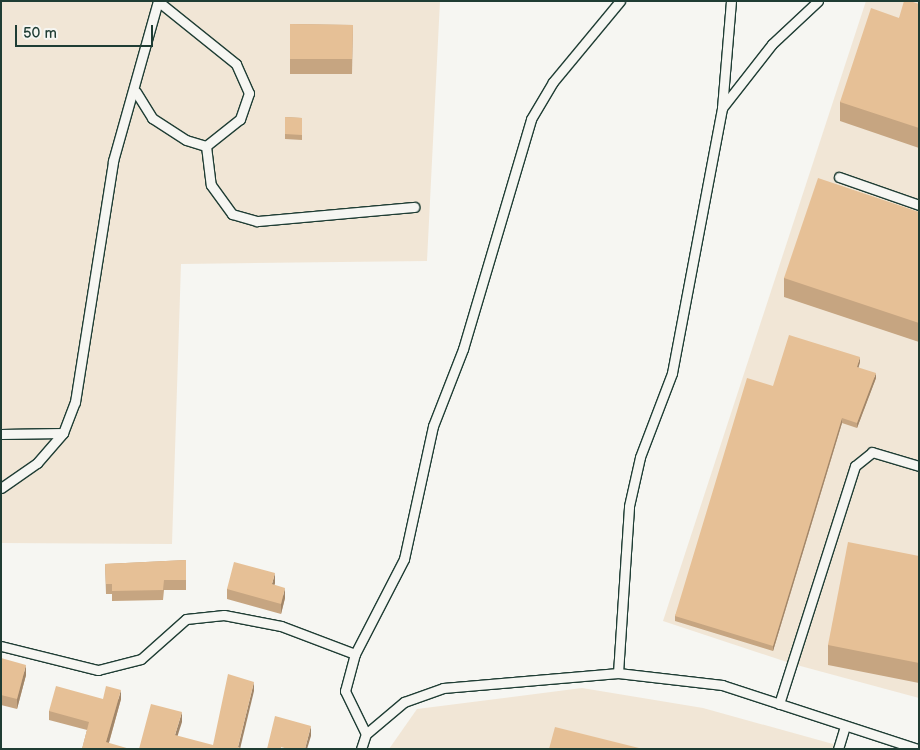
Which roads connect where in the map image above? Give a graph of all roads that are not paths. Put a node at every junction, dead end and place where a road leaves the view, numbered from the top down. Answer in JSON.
{"nodes":[{"id":1,"x":620,"y":1,"type":"edge"},
{"id":2,"x":731,"y":1,"type":"edge"},
{"id":3,"x":818,"y":1,"type":"edge"},
{"id":4,"x":158,"y":2,"type":"edge"},
{"id":5,"x":136,"y":92,"type":"junction"},
{"id":6,"x":722,"y":108,"type":"junction"},
{"id":7,"x":206,"y":146,"type":"junction"},
{"id":8,"x":839,"y":177,"type":"dead end"},
{"id":9,"x":919,"y":205,"type":"edge"},
{"id":10,"x":414,"y":206,"type":"dead end"},
{"id":11,"x":63,"y":433,"type":"junction"},
{"id":12,"x":1,"y":434,"type":"edge"},
{"id":13,"x":919,"y":466,"type":"edge"},
{"id":14,"x":1,"y":488,"type":"edge"},
{"id":15,"x":1,"y":646,"type":"edge"},
{"id":16,"x":355,"y":654,"type":"junction"},
{"id":17,"x":618,"y":673,"type":"junction"},
{"id":18,"x":779,"y":704,"type":"junction"},
{"id":19,"x":845,"y":726,"type":"junction"},
{"id":20,"x":366,"y":734,"type":"junction"},
{"id":21,"x":361,"y":749,"type":"edge"},
{"id":22,"x":838,"y":749,"type":"edge"},
{"id":23,"x":918,"y":749,"type":"edge"}],
"edges":[{"from":1,"to":16,"type":"lane"},
{"from":2,"to":6,"type":"lane"},
{"from":3,"to":6,"type":"lane"},
{"from":4,"to":5,"type":"lane"},
{"from":4,"to":7,"type":"lane"},
{"from":5,"to":7,"type":"lane"},
{"from":5,"to":11,"type":"lane"},
{"from":6,"to":17,"type":"lane"},
{"from":7,"to":10,"type":"lane"},
{"from":8,"to":9,"type":"lane"},
{"from":11,"to":12,"type":"lane"},
{"from":11,"to":14,"type":"lane"},
{"from":13,"to":18,"type":"lane"},
{"from":15,"to":16,"type":"lane"},
{"from":16,"to":20,"type":"lane"},
{"from":17,"to":18,"type":"lane"},
{"from":17,"to":20,"type":"lane"},
{"from":18,"to":19,"type":"lane"},
{"from":19,"to":22,"type":"lane"},
{"from":19,"to":23,"type":"lane"},
{"from":20,"to":21,"type":"lane"}]}
